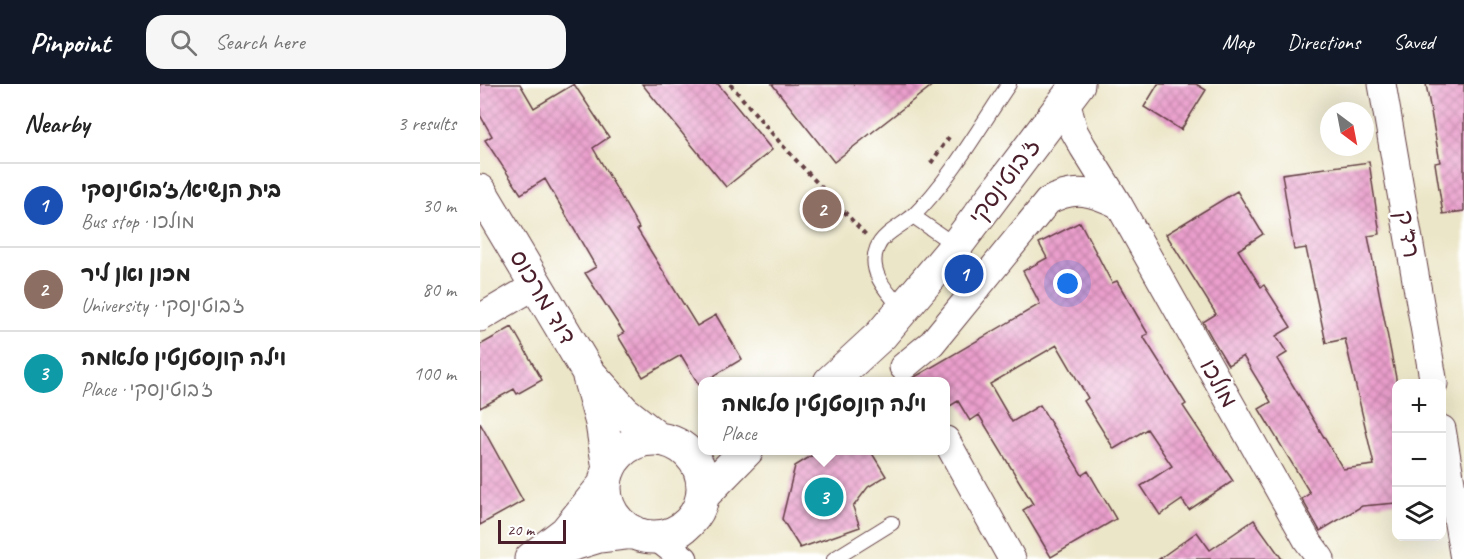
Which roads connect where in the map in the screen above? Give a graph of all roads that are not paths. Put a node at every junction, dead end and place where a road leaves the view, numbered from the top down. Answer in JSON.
{"nodes":[{"id":1,"x":1009,"y":84,"type":"edge"},
{"id":2,"x":1382,"y":84,"type":"edge"},
{"id":3,"x":1072,"y":92,"type":"edge"},
{"id":4,"x":480,"y":192,"type":"edge"},
{"id":5,"x":1119,"y":205,"type":"junction"},
{"id":6,"x":913,"y":216,"type":"junction"},
{"id":7,"x":956,"y":246,"type":"junction"},
{"id":8,"x":536,"y":285,"type":"junction"},
{"id":9,"x":902,"y":309,"type":"junction"},
{"id":10,"x":480,"y":318,"type":"edge"},
{"id":11,"x":881,"y":334,"type":"junction"},
{"id":12,"x":588,"y":372,"type":"junction"},
{"id":13,"x":908,"y":374,"type":"edge"},
{"id":14,"x":834,"y":377,"type":"edge"},
{"id":15,"x":1433,"y":379,"type":"edge"},
{"id":16,"x":1443,"y":433,"type":"edge"},
{"id":17,"x":682,"y":445,"type":"edge"},
{"id":18,"x":950,"y":449,"type":"edge"},
{"id":19,"x":742,"y":455,"type":"edge"},
{"id":20,"x":607,"y":476,"type":"junction"},
{"id":21,"x":703,"y":495,"type":"junction"},
{"id":22,"x":892,"y":523,"type":"dead end"},
{"id":23,"x":644,"y":534,"type":"junction"},
{"id":24,"x":535,"y":557,"type":"edge"},
{"id":25,"x":684,"y":559,"type":"edge"},
{"id":26,"x":834,"y":559,"type":"edge"},
{"id":27,"x":1012,"y":559,"type":"edge"},
{"id":28,"x":1321,"y":559,"type":"edge"},
{"id":29,"x":1464,"y":559,"type":"edge"}],
"edges":[{"from":1,"to":6,"type":"lane"},
{"from":2,"to":15,"type":"street","name":"רד\"ק"},
{"from":3,"to":5,"type":"street","name":"מולכו"},
{"from":3,"to":7,"type":"street","name":"ז'בוטינסקי"},
{"from":4,"to":8,"type":"street","name":"דוד מרכוס"},
{"from":5,"to":13,"type":"street"},
{"from":5,"to":28,"type":"street","name":"מולכו"},
{"from":6,"to":7,"type":"lane"},
{"from":6,"to":9,"type":"lane"},
{"from":7,"to":9,"type":"street","name":"ז'בוטינסקי"},
{"from":8,"to":10,"type":"street"},
{"from":8,"to":12,"type":"street","name":"דוד מרכוס"},
{"from":9,"to":11,"type":"street","name":"ז'בוטינסקי"},
{"from":11,"to":13,"type":"street"},
{"from":11,"to":14,"type":"street","name":"ז'בוטינסקי"},
{"from":12,"to":17,"type":"street","name":"דוד מרכוס"},
{"from":12,"to":20,"type":"street","name":"דוד מרכוס"},
{"from":16,"to":29,"type":"street"},
{"from":17,"to":20,"type":"street"},
{"from":17,"to":21,"type":"street"},
{"from":18,"to":27,"type":"street"},
{"from":19,"to":21,"type":"street"},
{"from":20,"to":23,"type":"street"},
{"from":20,"to":24,"type":"street"},
{"from":21,"to":23,"type":"street"},
{"from":22,"to":26,"type":"lane"},
{"from":23,"to":24,"type":"street"},
{"from":23,"to":25,"type":"street"}]}
